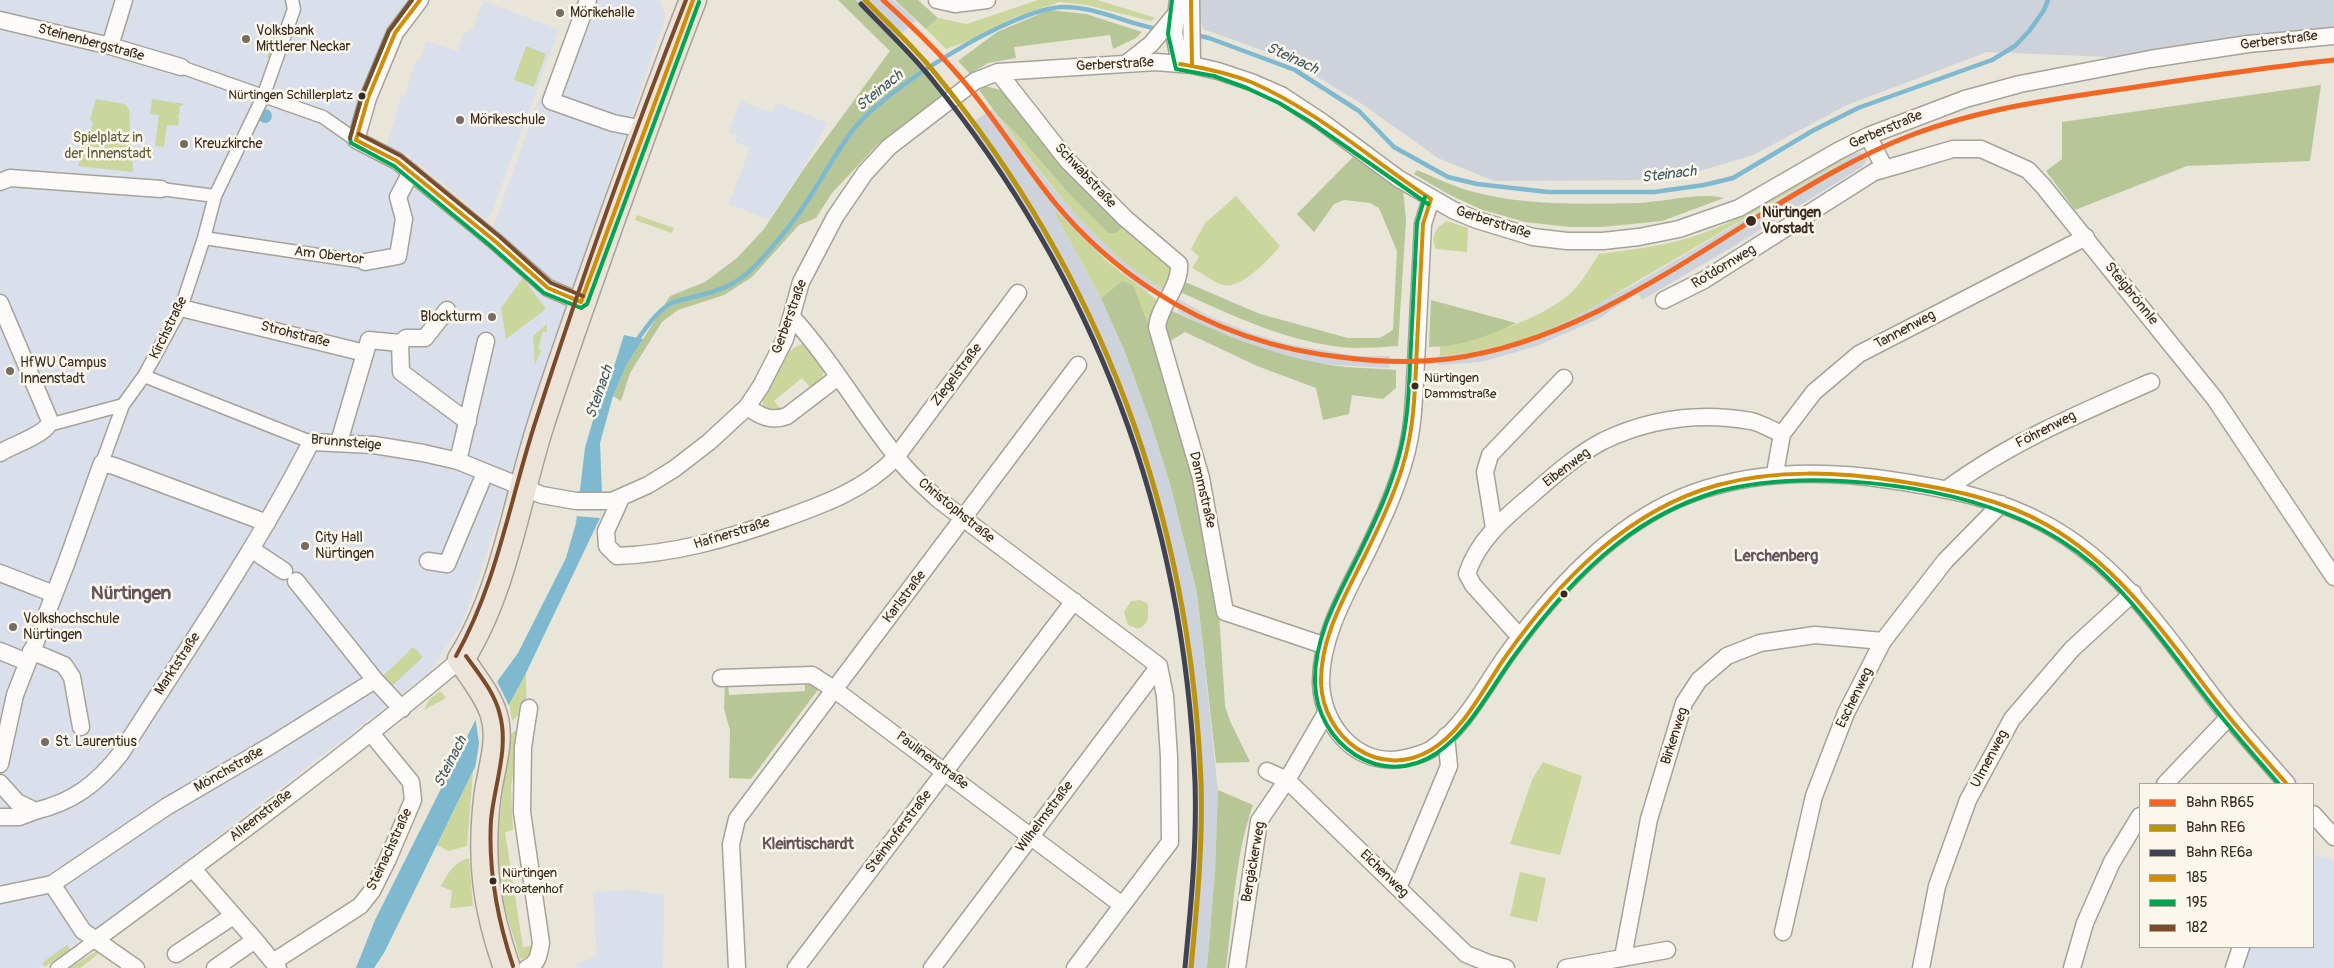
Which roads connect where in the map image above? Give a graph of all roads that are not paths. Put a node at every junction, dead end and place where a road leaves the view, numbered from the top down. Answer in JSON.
{"nodes":[{"id":1,"x":124,"y":0,"type":"edge"},
{"id":2,"x":292,"y":0,"type":"edge"},
{"id":3,"x":420,"y":0,"type":"edge"},
{"id":4,"x":588,"y":0,"type":"edge"},
{"id":5,"x":693,"y":0,"type":"edge"},
{"id":6,"x":937,"y":0,"type":"edge"},
{"id":7,"x":987,"y":0,"type":"edge"},
{"id":8,"x":1191,"y":0,"type":"edge"},
{"id":9,"x":1176,"y":8,"type":"edge"},
{"id":10,"x":0,"y":20,"type":"edge"},
{"id":11,"x":2334,"y":36,"type":"edge"},
{"id":12,"x":110,"y":46,"type":"junction"},
{"id":13,"x":1183,"y":46,"type":"junction"},
{"id":14,"x":1127,"y":63,"type":"junction"},
{"id":15,"x":1186,"y":64,"type":"junction"},
{"id":16,"x":181,"y":67,"type":"joint"},
{"id":17,"x":998,"y":72,"type":"junction"},
{"id":18,"x":263,"y":97,"type":"junction"},
{"id":19,"x":644,"y":129,"type":"junction"},
{"id":20,"x":1868,"y":136,"type":"junction"},
{"id":21,"x":356,"y":140,"type":"junction"},
{"id":22,"x":1885,"y":169,"type":"junction"},
{"id":23,"x":410,"y":172,"type":"junction"},
{"id":24,"x":0,"y":182,"type":"edge"},
{"id":25,"x":161,"y":189,"type":"joint"},
{"id":26,"x":215,"y":196,"type":"junction"},
{"id":27,"x":1431,"y":199,"type":"junction"},
{"id":28,"x":204,"y":238,"type":"junction"},
{"id":29,"x":2086,"y":238,"type":"junction"},
{"id":30,"x":365,"y":262,"type":"joint"},
{"id":31,"x":1179,"y":270,"type":"joint"},
{"id":32,"x":1018,"y":293,"type":"dead end"},
{"id":33,"x":1664,"y":300,"type":"dead end"},
{"id":34,"x":581,"y":302,"type":"junction"},
{"id":35,"x":0,"y":303,"type":"edge"},
{"id":36,"x":181,"y":308,"type":"junction"},
{"id":37,"x":447,"y":310,"type":"dead end"},
{"id":38,"x":792,"y":317,"type":"junction"},
{"id":39,"x":486,"y":341,"type":"dead end"},
{"id":40,"x":400,"y":343,"type":"junction"},
{"id":41,"x":365,"y":352,"type":"junction"},
{"id":42,"x":1078,"y":365,"type":"dead end"},
{"id":43,"x":144,"y":376,"type":"junction"},
{"id":44,"x":838,"y":376,"type":"junction"},
{"id":45,"x":1564,"y":378,"type":"dead end"},
{"id":46,"x":2151,"y":382,"type":"dead end"},
{"id":47,"x":123,"y":405,"type":"junction"},
{"id":48,"x":747,"y":407,"type":"junction"},
{"id":49,"x":468,"y":422,"type":"junction"},
{"id":50,"x":50,"y":425,"type":"junction"},
{"id":51,"x":1782,"y":434,"type":"junction"},
{"id":52,"x":311,"y":442,"type":"junction"},
{"id":53,"x":339,"y":442,"type":"junction"},
{"id":54,"x":0,"y":453,"type":"edge"},
{"id":55,"x":896,"y":457,"type":"junction"},
{"id":56,"x":458,"y":461,"type":"junction"},
{"id":57,"x":102,"y":463,"type":"junction"},
{"id":58,"x":485,"y":473,"type":"junction"},
{"id":59,"x":1775,"y":473,"type":"junction"},
{"id":60,"x":523,"y":489,"type":"junction"},
{"id":61,"x":1947,"y":489,"type":"junction"},
{"id":62,"x":621,"y":498,"type":"junction"},
{"id":63,"x":2001,"y":504,"type":"junction"},
{"id":64,"x":964,"y":519,"type":"junction"},
{"id":65,"x":267,"y":524,"type":"junction"},
{"id":66,"x":1494,"y":528,"type":"junction"},
{"id":67,"x":251,"y":550,"type":"junction"},
{"id":68,"x":428,"y":561,"type":"dead end"},
{"id":69,"x":0,"y":573,"type":"edge"},
{"id":70,"x":2334,"y":577,"type":"edge"},
{"id":71,"x":2133,"y":592,"type":"junction"},
{"id":72,"x":54,"y":594,"type":"junction"},
{"id":73,"x":1074,"y":601,"type":"junction"},
{"id":74,"x":1520,"y":637,"type":"junction"},
{"id":75,"x":1883,"y":641,"type":"junction"},
{"id":76,"x":1326,"y":646,"type":"junction"},
{"id":77,"x":0,"y":651,"type":"edge"},
{"id":78,"x":29,"y":657,"type":"junction"},
{"id":79,"x":461,"y":659,"type":"junction"},
{"id":80,"x":1159,"y":666,"type":"junction"},
{"id":81,"x":721,"y":678,"type":"dead end"},
{"id":82,"x":375,"y":680,"type":"junction"},
{"id":83,"x":835,"y":690,"type":"junction"},
{"id":84,"x":402,"y":708,"type":"junction"},
{"id":85,"x":529,"y":708,"type":"dead end"},
{"id":86,"x":1326,"y":713,"type":"junction"},
{"id":87,"x":2229,"y":717,"type":"junction"},
{"id":88,"x":80,"y":728,"type":"dead end"},
{"id":89,"x":370,"y":732,"type":"junction"},
{"id":90,"x":1446,"y":736,"type":"junction"},
{"id":91,"x":3,"y":738,"type":"edge"},
{"id":92,"x":0,"y":764,"type":"edge"},
{"id":93,"x":945,"y":771,"type":"junction"},
{"id":94,"x":1267,"y":771,"type":"dead end"},
{"id":95,"x":1287,"y":780,"type":"junction"},
{"id":96,"x":0,"y":783,"type":"edge"},
{"id":97,"x":2165,"y":783,"type":"edge"},
{"id":98,"x":2286,"y":783,"type":"edge"},
{"id":99,"x":35,"y":811,"type":"junction"},
{"id":100,"x":0,"y":817,"type":"edge"},
{"id":101,"x":2139,"y":818,"type":"edge"},
{"id":102,"x":1031,"y":836,"type":"junction"},
{"id":103,"x":193,"y":869,"type":"junction"},
{"id":104,"x":52,"y":884,"type":"junction"},
{"id":105,"x":1398,"y":888,"type":"junction"},
{"id":106,"x":0,"y":895,"type":"edge"},
{"id":107,"x":1122,"y":905,"type":"junction"},
{"id":108,"x":233,"y":916,"type":"junction"},
{"id":109,"x":1783,"y":932,"type":"dead end"},
{"id":110,"x":255,"y":940,"type":"junction"},
{"id":111,"x":94,"y":941,"type":"junction"},
{"id":112,"x":2241,"y":948,"type":"edge"},
{"id":113,"x":1667,"y":950,"type":"dead end"},
{"id":114,"x":176,"y":954,"type":"dead end"},
{"id":115,"x":1623,"y":957,"type":"junction"},
{"id":116,"x":276,"y":965,"type":"edge"},
{"id":117,"x":221,"y":966,"type":"edge"},
{"id":118,"x":57,"y":968,"type":"edge"},
{"id":119,"x":136,"y":968,"type":"edge"},
{"id":120,"x":507,"y":968,"type":"edge"},
{"id":121,"x":527,"y":968,"type":"edge"},
{"id":122,"x":737,"y":968,"type":"edge"},
{"id":123,"x":796,"y":968,"type":"edge"},
{"id":124,"x":932,"y":968,"type":"edge"},
{"id":125,"x":1075,"y":968,"type":"edge"},
{"id":126,"x":1237,"y":968,"type":"edge"},
{"id":127,"x":1506,"y":968,"type":"edge"},
{"id":128,"x":1566,"y":968,"type":"edge"},
{"id":129,"x":1921,"y":968,"type":"edge"},
{"id":130,"x":2072,"y":968,"type":"edge"},
{"id":131,"x":2234,"y":968,"type":"edge"}],
"edges":[{"from":1,"to":12,"type":"street"},
{"from":2,"to":18,"type":"street","name":"Kirchstraße"},
{"from":3,"to":21,"type":"street"},
{"from":4,"to":19,"type":"street"},
{"from":5,"to":19,"type":"main road"},
{"from":6,"to":7,"type":"street"},
{"from":8,"to":13,"type":"street"},
{"from":9,"to":13,"type":"street"},
{"from":9,"to":14,"type":"street"},
{"from":10,"to":12,"type":"street","name":"Steinenbergstraße"},
{"from":11,"to":20,"type":"street","name":"Gerberstraße"},
{"from":12,"to":16,"type":"street","name":"Steinenbergstraße"},
{"from":13,"to":15,"type":"street"},
{"from":14,"to":15,"type":"street","name":"Gerberstraße"},
{"from":14,"to":17,"type":"street","name":"Gerberstraße"},
{"from":15,"to":27,"type":"street","name":"Gerberstraße"},
{"from":16,"to":18,"type":"street"},
{"from":17,"to":31,"type":"street","name":"Schwabstraße"},
{"from":17,"to":38,"type":"street","name":"Gerberstraße"},
{"from":18,"to":21,"type":"street"},
{"from":18,"to":26,"type":"street","name":"Kirchstraße"},
{"from":19,"to":34,"type":"main road"},
{"from":20,"to":22,"type":"street"},
{"from":20,"to":27,"type":"street","name":"Gerberstraße"},
{"from":21,"to":23,"type":"street"},
{"from":22,"to":29,"type":"street","name":"Steigbrönnle"},
{"from":22,"to":33,"type":"street","name":"Rotdornweg"},
{"from":23,"to":30,"type":"street","name":"Am Obertor"},
{"from":23,"to":34,"type":"street"},
{"from":24,"to":25,"type":"street"},
{"from":25,"to":26,"type":"street"},
{"from":26,"to":28,"type":"street","name":"Kirchstraße"},
{"from":27,"to":76,"type":"street"},
{"from":28,"to":30,"type":"street","name":"Am Obertor"},
{"from":28,"to":36,"type":"street","name":"Kirchstraße"},
{"from":29,"to":51,"type":"street","name":"Tannenweg"},
{"from":29,"to":70,"type":"street","name":"Steigbrönnle"},
{"from":31,"to":76,"type":"street","name":"Dammstraße"},
{"from":32,"to":55,"type":"street","name":"Ziegelstraße"},
{"from":34,"to":60,"type":"main road"},
{"from":35,"to":50,"type":"street"},
{"from":36,"to":41,"type":"street","name":"Strohstraße"},
{"from":36,"to":43,"type":"street","name":"Kirchstraße"},
{"from":37,"to":40,"type":"street"},
{"from":38,"to":44,"type":"street","name":"Christophstraße"},
{"from":38,"to":48,"type":"street","name":"Gerberstraße"},
{"from":39,"to":49,"type":"street"},
{"from":40,"to":41,"type":"street"},
{"from":40,"to":49,"type":"street"},
{"from":41,"to":53,"type":"street"},
{"from":42,"to":64,"type":"street","name":"Karlstraße"},
{"from":43,"to":47,"type":"street","name":"Kirchstraße"},
{"from":43,"to":52,"type":"street","name":"Brunnsteige"},
{"from":44,"to":48,"type":"street"},
{"from":44,"to":55,"type":"street","name":"Christophstraße"},
{"from":45,"to":66,"type":"street"},
{"from":46,"to":61,"type":"street","name":"Föhrenweg"},
{"from":47,"to":50,"type":"street"},
{"from":47,"to":57,"type":"street","name":"Kirchstraße"},
{"from":48,"to":62,"type":"street","name":"Gerberstraße"},
{"from":49,"to":56,"type":"street"},
{"from":50,"to":54,"type":"street"},
{"from":51,"to":59,"type":"street","name":"Tannenweg"},
{"from":51,"to":66,"type":"street","name":"Eibenweg"},
{"from":52,"to":53,"type":"street","name":"Brunnsteige"},
{"from":52,"to":65,"type":"street","name":"Marktstraße"},
{"from":53,"to":56,"type":"street","name":"Brunnsteige"},
{"from":55,"to":62,"type":"street","name":"Hafnerstraße"},
{"from":55,"to":64,"type":"street","name":"Christophstraße"},
{"from":56,"to":58,"type":"street","name":"Brunnsteige"},
{"from":57,"to":65,"type":"street"},
{"from":57,"to":72,"type":"street","name":"Kirchstraße"},
{"from":58,"to":60,"type":"street","name":"Brunnsteige"},
{"from":58,"to":68,"type":"street"},
{"from":59,"to":61,"type":"street"},
{"from":59,"to":74,"type":"street"},
{"from":60,"to":62,"type":"street","name":"Gerberstraße"},
{"from":60,"to":79,"type":"main road"},
{"from":61,"to":63,"type":"street"},
{"from":63,"to":71,"type":"street"},
{"from":63,"to":75,"type":"street","name":"Eschenweg"},
{"from":64,"to":73,"type":"street","name":"Christophstraße"},
{"from":64,"to":83,"type":"street","name":"Karlstraße"},
{"from":65,"to":67,"type":"street","name":"Marktstraße"},
{"from":66,"to":74,"type":"street","name":"Eibenweg"},
{"from":67,"to":82,"type":"street"},
{"from":67,"to":99,"type":"street","name":"Marktstraße"},
{"from":69,"to":72,"type":"street"},
{"from":71,"to":87,"type":"street"},
{"from":71,"to":129,"type":"street","name":"Ulmenweg"},
{"from":72,"to":78,"type":"street","name":"Kirchstraße"},
{"from":73,"to":80,"type":"street","name":"Christophstraße"},
{"from":73,"to":93,"type":"street","name":"Steinhoferstraße"},
{"from":74,"to":90,"type":"street"},
{"from":75,"to":109,"type":"street","name":"Eschenweg"},
{"from":75,"to":115,"type":"street","name":"Birkenweg"},
{"from":76,"to":86,"type":"street"},
{"from":77,"to":78,"type":"street"},
{"from":78,"to":88,"type":"street"},
{"from":78,"to":91,"type":"street","name":"Kirchstraße"},
{"from":79,"to":84,"type":"street","name":"Alleenstraße"},
{"from":79,"to":120,"type":"main road"},
{"from":80,"to":102,"type":"street","name":"Wilhelmstraße"},
{"from":80,"to":107,"type":"street"},
{"from":81,"to":83,"type":"street","name":"Paulinenstraße"},
{"from":82,"to":84,"type":"street"},
{"from":82,"to":104,"type":"street","name":"Mönchstraße"},
{"from":83,"to":93,"type":"street","name":"Paulinenstraße"},
{"from":83,"to":122,"type":"street","name":"Karlstraße"},
{"from":84,"to":89,"type":"street","name":"Alleenstraße"},
{"from":85,"to":121,"type":"street"},
{"from":86,"to":90,"type":"street"},
{"from":86,"to":95,"type":"street","name":"Bergäckerweg"},
{"from":87,"to":97,"type":"street"},
{"from":87,"to":98,"type":"street"},
{"from":89,"to":103,"type":"street","name":"Alleenstraße"},
{"from":89,"to":116,"type":"street","name":"Steinachstraße"},
{"from":90,"to":105,"type":"street"},
{"from":91,"to":92,"type":"street","name":"Kirchstraße"},
{"from":93,"to":102,"type":"street","name":"Paulinenstraße"},
{"from":93,"to":123,"type":"street","name":"Steinhoferstraße"},
{"from":94,"to":95,"type":"street","name":"Eichenweg"},
{"from":95,"to":105,"type":"street","name":"Eichenweg"},
{"from":95,"to":126,"type":"street","name":"Bergäckerweg"},
{"from":96,"to":99,"type":"street"},
{"from":99,"to":100,"type":"street","name":"Marktstraße"},
{"from":101,"to":130,"type":"street"},
{"from":102,"to":107,"type":"street","name":"Paulinenstraße"},
{"from":102,"to":124,"type":"street","name":"Wilhelmstraße"},
{"from":103,"to":108,"type":"street","name":"Steinachstraße"},
{"from":103,"to":111,"type":"street","name":"Alleenstraße"},
{"from":104,"to":106,"type":"street","name":"Mönchstraße"},
{"from":104,"to":111,"type":"street"},
{"from":105,"to":127,"type":"street","name":"Eichenweg"},
{"from":107,"to":125,"type":"street"},
{"from":108,"to":110,"type":"street","name":"Steinachstraße"},
{"from":108,"to":114,"type":"street"},
{"from":110,"to":116,"type":"street","name":"Steinachstraße"},
{"from":110,"to":117,"type":"street"},
{"from":111,"to":118,"type":"street","name":"Alleenstraße"},
{"from":111,"to":119,"type":"street"},
{"from":112,"to":131,"type":"street"},
{"from":113,"to":115,"type":"street"},
{"from":115,"to":128,"type":"street"}]}
